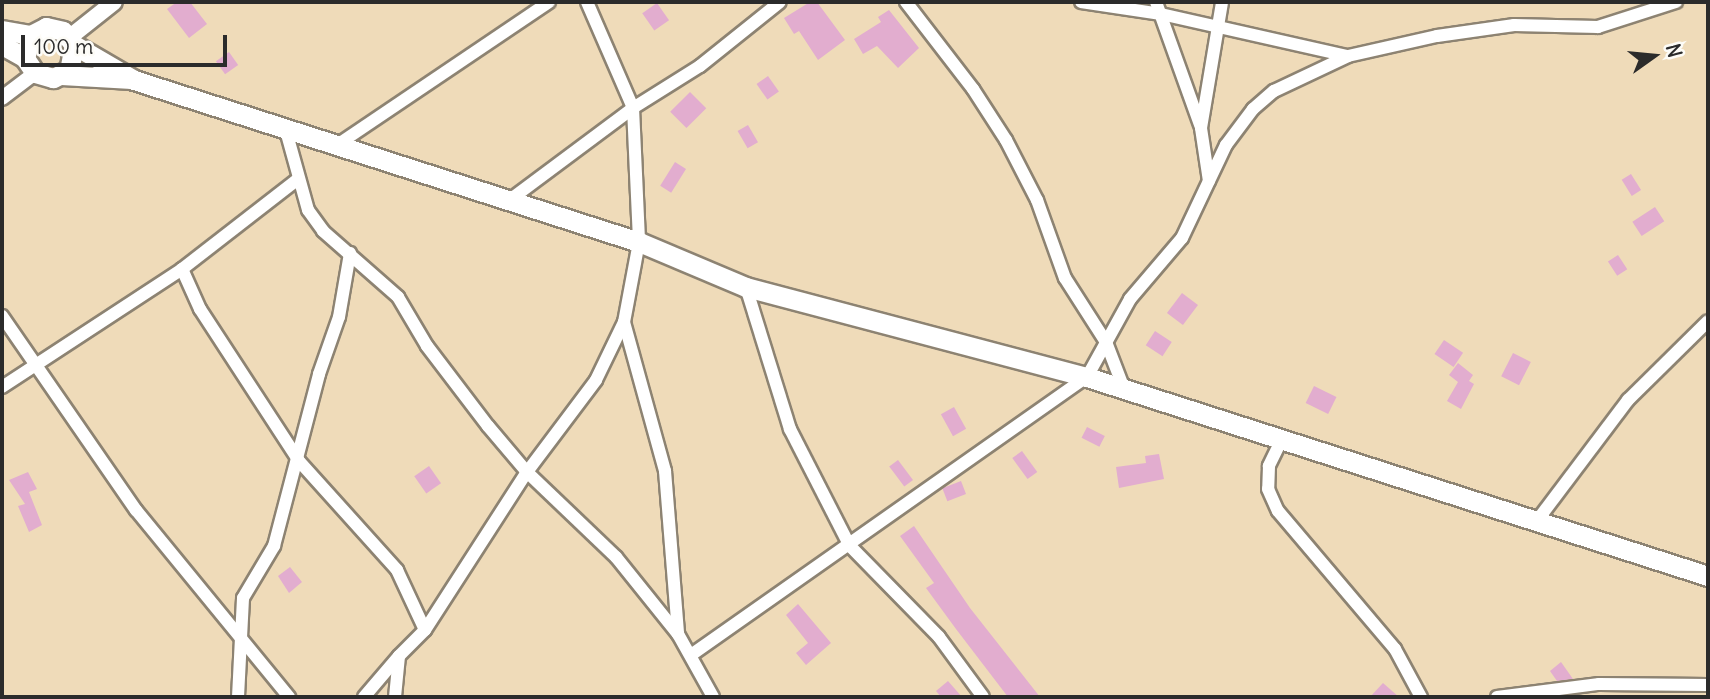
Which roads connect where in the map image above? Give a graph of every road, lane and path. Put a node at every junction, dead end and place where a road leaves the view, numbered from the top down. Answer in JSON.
{"nodes":[{"id":1,"x":114,"y":2,"type":"edge"},
{"id":2,"x":549,"y":2,"type":"edge"},
{"id":3,"x":587,"y":2,"type":"edge"},
{"id":4,"x":780,"y":2,"type":"edge"},
{"id":5,"x":906,"y":2,"type":"edge"},
{"id":6,"x":1080,"y":2,"type":"edge"},
{"id":7,"x":1222,"y":2,"type":"edge"},
{"id":8,"x":1675,"y":2,"type":"edge"},
{"id":9,"x":1159,"y":8,"type":"edge"},
{"id":10,"x":1217,"y":27,"type":"junction"},
{"id":11,"x":2,"y":30,"type":"edge"},
{"id":12,"x":31,"y":35,"type":"junction"},
{"id":13,"x":72,"y":41,"type":"junction"},
{"id":14,"x":2,"y":45,"type":"edge"},
{"id":15,"x":1348,"y":56,"type":"junction"},
{"id":16,"x":30,"y":66,"type":"junction"},
{"id":17,"x":62,"y":75,"type":"junction"},
{"id":18,"x":134,"y":80,"type":"junction"},
{"id":19,"x":2,"y":98,"type":"edge"},
{"id":20,"x":633,"y":108,"type":"junction"},
{"id":21,"x":285,"y":127,"type":"junction"},
{"id":22,"x":1201,"y":128,"type":"junction"},
{"id":23,"x":340,"y":143,"type":"junction"},
{"id":24,"x":298,"y":179,"type":"junction"},
{"id":25,"x":1209,"y":183,"type":"junction"},
{"id":26,"x":511,"y":199,"type":"junction"},
{"id":27,"x":639,"y":242,"type":"junction"},
{"id":28,"x":350,"y":253,"type":"junction"},
{"id":29,"x":182,"y":269,"type":"junction"},
{"id":30,"x":746,"y":287,"type":"junction"},
{"id":31,"x":2,"y":316,"type":"edge"},
{"id":32,"x":1708,"y":321,"type":"edge"},
{"id":33,"x":624,"y":322,"type":"junction"},
{"id":34,"x":1106,"y":342,"type":"junction"},
{"id":35,"x":40,"y":366,"type":"junction"},
{"id":36,"x":1087,"y":377,"type":"junction"},
{"id":37,"x":2,"y":387,"type":"edge"},
{"id":38,"x":1124,"y":389,"type":"junction"},
{"id":39,"x":1281,"y":441,"type":"junction"},
{"id":40,"x":299,"y":461,"type":"junction"},
{"id":41,"x":527,"y":472,"type":"junction"},
{"id":42,"x":1536,"y":522,"type":"junction"},
{"id":43,"x":850,"y":546,"type":"junction"},
{"id":44,"x":1708,"y":576,"type":"edge"},
{"id":45,"x":425,"y":630,"type":"junction"},
{"id":46,"x":678,"y":634,"type":"junction"},
{"id":47,"x":241,"y":635,"type":"junction"},
{"id":48,"x":691,"y":655,"type":"junction"},
{"id":49,"x":399,"y":656,"type":"junction"},
{"id":50,"x":1708,"y":685,"type":"edge"},
{"id":51,"x":238,"y":697,"type":"edge"},
{"id":52,"x":289,"y":697,"type":"edge"},
{"id":53,"x":363,"y":697,"type":"edge"},
{"id":54,"x":395,"y":697,"type":"edge"},
{"id":55,"x":713,"y":697,"type":"edge"},
{"id":56,"x":984,"y":697,"type":"edge"},
{"id":57,"x":1421,"y":697,"type":"edge"},
{"id":58,"x":1497,"y":697,"type":"edge"}],
"edges":[{"from":1,"to":13,"type":"main road"},
{"from":2,"to":23,"type":"street"},
{"from":3,"to":20,"type":"street"},
{"from":4,"to":20,"type":"street"},
{"from":5,"to":34,"type":"street"},
{"from":6,"to":9,"type":"street"},
{"from":7,"to":10,"type":"street"},
{"from":8,"to":15,"type":"street"},
{"from":9,"to":10,"type":"street"},
{"from":9,"to":22,"type":"street"},
{"from":10,"to":15,"type":"street"},
{"from":10,"to":22,"type":"street"},
{"from":11,"to":12,"type":"highway"},
{"from":12,"to":13,"type":"highway"},
{"from":12,"to":16,"type":"highway"},
{"from":13,"to":17,"type":"highway"},
{"from":13,"to":18,"type":"highway"},
{"from":14,"to":16,"type":"highway"},
{"from":15,"to":25,"type":"street"},
{"from":16,"to":17,"type":"highway"},
{"from":16,"to":19,"type":"street"},
{"from":17,"to":18,"type":"highway"},
{"from":18,"to":21,"type":"highway"},
{"from":20,"to":26,"type":"street"},
{"from":20,"to":27,"type":"street"},
{"from":21,"to":23,"type":"highway"},
{"from":21,"to":24,"type":"street"},
{"from":22,"to":25,"type":"street"},
{"from":23,"to":26,"type":"highway"},
{"from":24,"to":28,"type":"street"},
{"from":24,"to":29,"type":"street"},
{"from":25,"to":34,"type":"street"},
{"from":26,"to":27,"type":"highway"},
{"from":27,"to":30,"type":"highway"},
{"from":27,"to":33,"type":"street"},
{"from":28,"to":40,"type":"street"},
{"from":28,"to":41,"type":"street"},
{"from":29,"to":35,"type":"street"},
{"from":29,"to":40,"type":"street"},
{"from":30,"to":36,"type":"highway"},
{"from":30,"to":43,"type":"street"},
{"from":31,"to":35,"type":"street"},
{"from":32,"to":42,"type":"street"},
{"from":33,"to":41,"type":"street"},
{"from":33,"to":46,"type":"street"},
{"from":34,"to":36,"type":"street"},
{"from":34,"to":38,"type":"street"},
{"from":35,"to":37,"type":"street"},
{"from":35,"to":47,"type":"street"},
{"from":36,"to":38,"type":"highway"},
{"from":36,"to":43,"type":"street"},
{"from":38,"to":39,"type":"highway"},
{"from":39,"to":42,"type":"highway"},
{"from":39,"to":57,"type":"street"},
{"from":40,"to":45,"type":"street"},
{"from":40,"to":47,"type":"street"},
{"from":41,"to":45,"type":"street"},
{"from":41,"to":46,"type":"street"},
{"from":42,"to":44,"type":"highway"},
{"from":43,"to":48,"type":"street"},
{"from":43,"to":56,"type":"street"},
{"from":45,"to":49,"type":"street"},
{"from":46,"to":48,"type":"street"},
{"from":47,"to":51,"type":"street"},
{"from":47,"to":52,"type":"street"},
{"from":48,"to":55,"type":"street"},
{"from":49,"to":53,"type":"street"},
{"from":49,"to":54,"type":"street"},
{"from":50,"to":58,"type":"street"}]}
